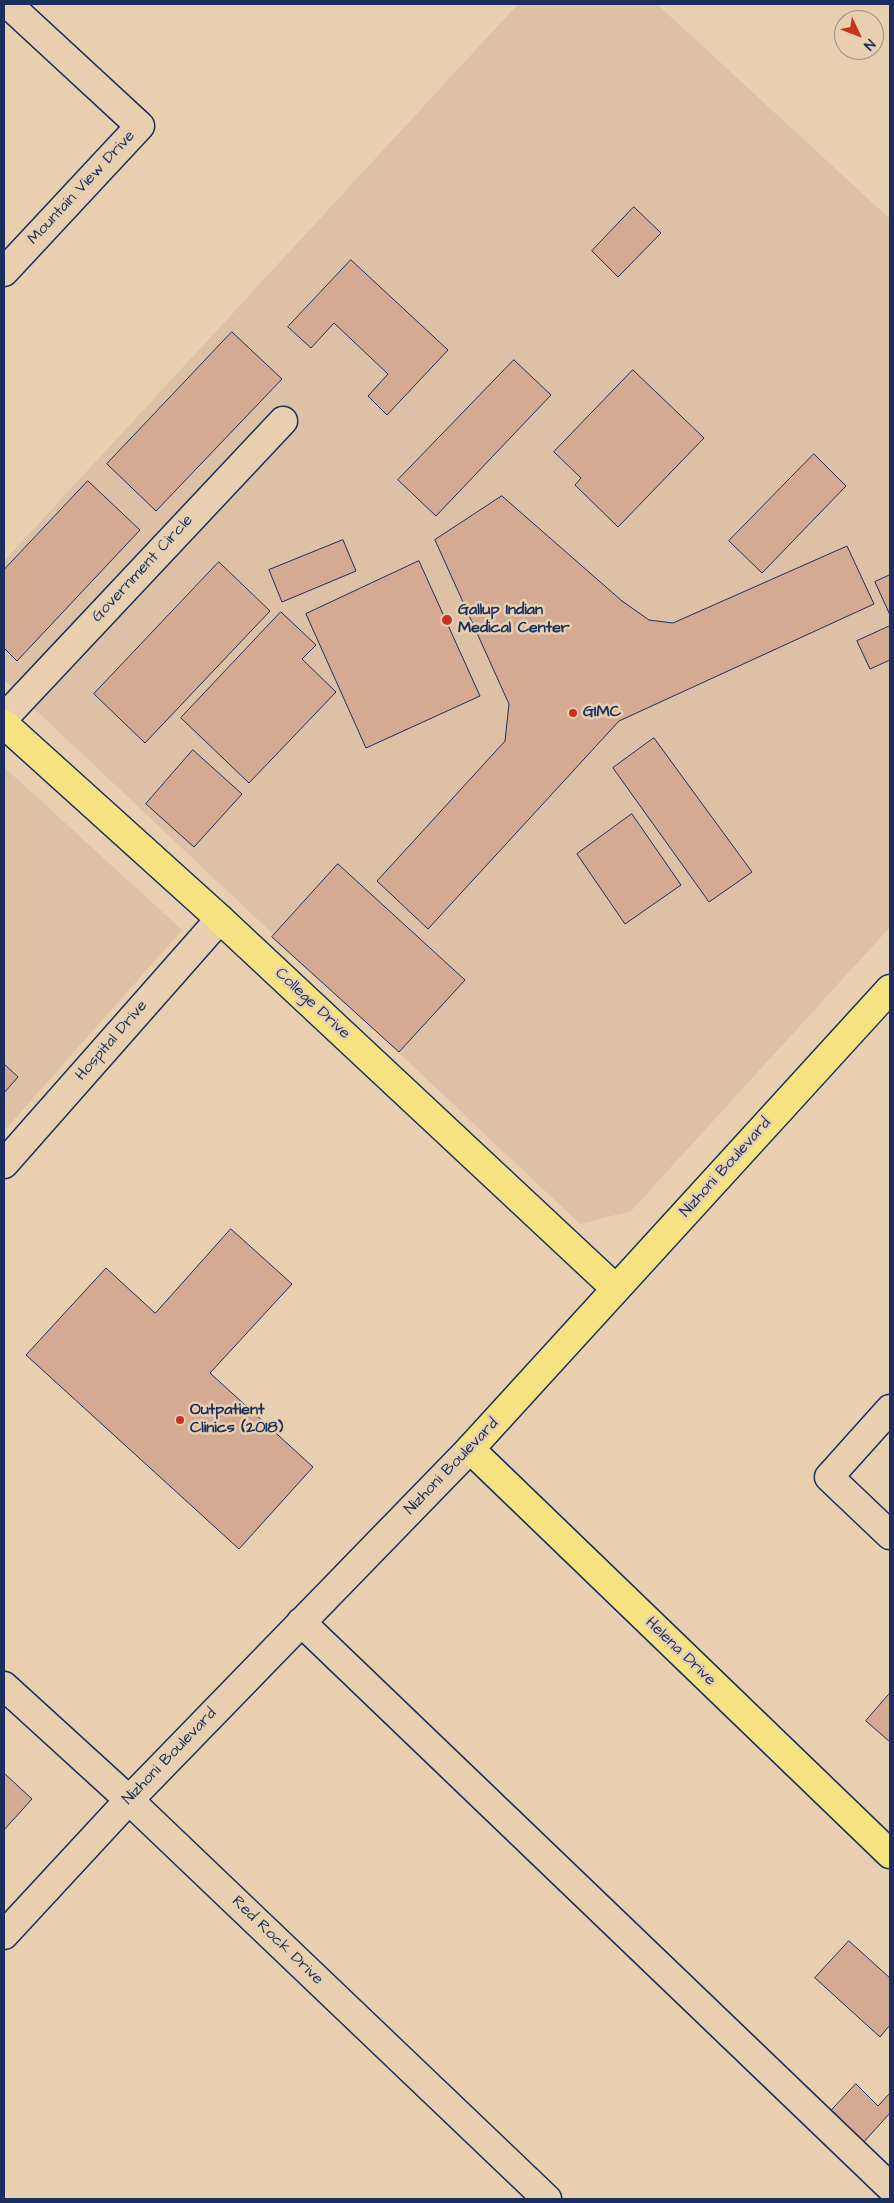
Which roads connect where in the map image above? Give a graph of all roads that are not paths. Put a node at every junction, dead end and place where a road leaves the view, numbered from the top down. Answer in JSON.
{"nodes":[{"id":1,"x":8,"y":4,"type":"edge"},
{"id":2,"x":4,"y":272,"type":"edge"},
{"id":3,"x":283,"y":421,"type":"dead end"},
{"id":4,"x":4,"y":718,"type":"edge"},
{"id":5,"x":4,"y":724,"type":"edge"},
{"id":6,"x":220,"y":919,"type":"junction"},
{"id":7,"x":890,"y":989,"type":"edge"},
{"id":8,"x":4,"y":1164,"type":"edge"},
{"id":9,"x":616,"y":1289,"type":"junction"},
{"id":10,"x":890,"y":1408,"type":"edge"},
{"id":11,"x":470,"y":1449,"type":"junction"},
{"id":12,"x":890,"y":1535,"type":"edge"},
{"id":13,"x":301,"y":1622,"type":"junction"},
{"id":14,"x":4,"y":1686,"type":"edge"},
{"id":15,"x":129,"y":1800,"type":"junction"},
{"id":16,"x":890,"y":1854,"type":"edge"},
{"id":17,"x":4,"y":1935,"type":"edge"},
{"id":18,"x":890,"y":2186,"type":"edge"},
{"id":19,"x":547,"y":2199,"type":"edge"}],
"edges":[{"from":1,"to":2,"type":"street","name":"Mountain View Drive"},
{"from":3,"to":4,"type":"street","name":"Government Circle"},
{"from":5,"to":6,"type":"main road","name":"College Drive"},
{"from":6,"to":8,"type":"street","name":"Hospital Drive"},
{"from":6,"to":9,"type":"main road","name":"College Drive"},
{"from":7,"to":9,"type":"main road","name":"Nizhoni Boulevard"},
{"from":9,"to":11,"type":"main road","name":"Nizhoni Boulevard"},
{"from":10,"to":12,"type":"street"},
{"from":11,"to":13,"type":"street","name":"Nizhoni Boulevard"},
{"from":11,"to":16,"type":"main road","name":"Helena Drive"},
{"from":13,"to":15,"type":"street","name":"Nizhoni Boulevard"},
{"from":13,"to":18,"type":"street"},
{"from":14,"to":15,"type":"street","name":"Red Rock Drive"},
{"from":15,"to":17,"type":"street","name":"Nizhoni Boulevard"},
{"from":15,"to":19,"type":"street","name":"Red Rock Drive"}]}
